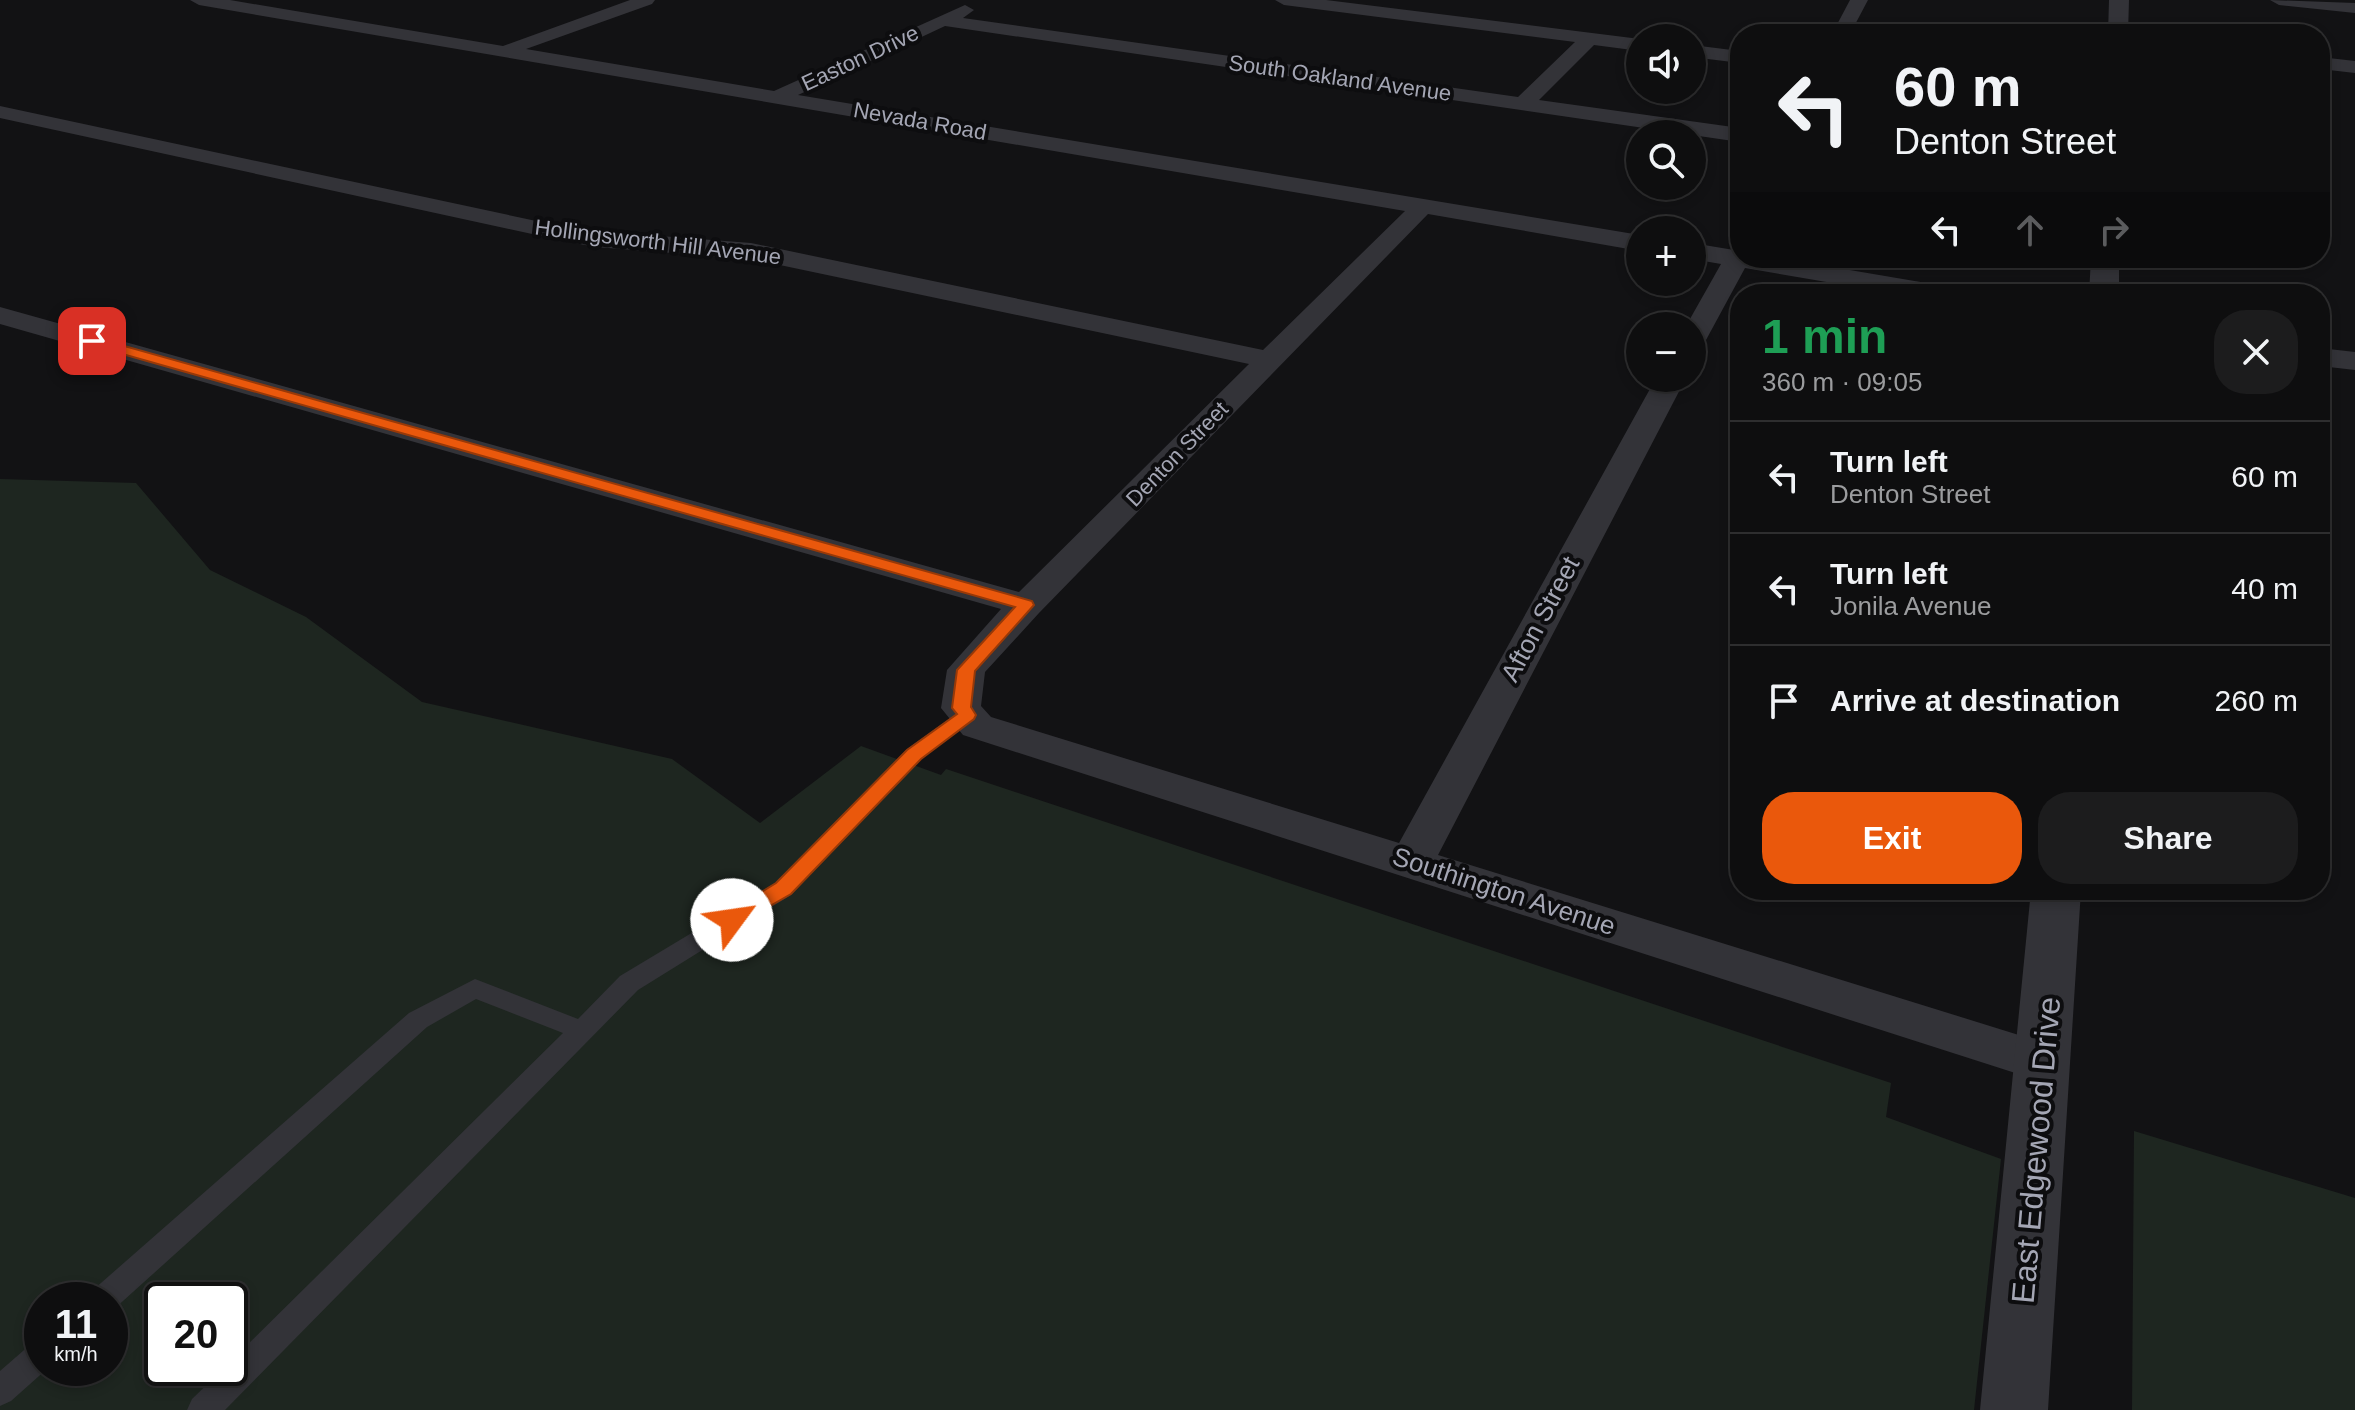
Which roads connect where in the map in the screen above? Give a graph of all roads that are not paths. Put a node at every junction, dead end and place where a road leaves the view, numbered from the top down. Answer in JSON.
{"nodes":[{"id":1,"x":199,"y":0,"type":"edge"},
{"id":2,"x":646,"y":0,"type":"edge"},
{"id":3,"x":987,"y":0,"type":"edge"},
{"id":4,"x":1284,"y":0,"type":"edge"},
{"id":5,"x":1859,"y":0,"type":"edge"},
{"id":6,"x":2119,"y":0,"type":"edge"},
{"id":7,"x":2279,"y":0,"type":"edge"},
{"id":8,"x":2355,"y":8,"type":"edge"},
{"id":9,"x":941,"y":20,"type":"junction"},
{"id":10,"x":1846,"y":24,"type":"edge"},
{"id":11,"x":2118,"y":24,"type":"edge"},
{"id":12,"x":1590,"y":38,"type":"junction"},
{"id":13,"x":1626,"y":43,"type":"edge"},
{"id":14,"x":506,"y":51,"type":"junction"},
{"id":15,"x":1706,"y":53,"type":"edge"},
{"id":16,"x":1730,"y":56,"type":"edge"},
{"id":17,"x":2330,"y":64,"type":"edge"},
{"id":18,"x":2355,"y":67,"type":"edge"},
{"id":19,"x":777,"y":97,"type":"junction"},
{"id":20,"x":1523,"y":104,"type":"junction"},
{"id":21,"x":0,"y":112,"type":"edge"},
{"id":22,"x":1730,"y":134,"type":"edge"},
{"id":23,"x":1423,"y":206,"type":"junction"},
{"id":24,"x":1626,"y":241,"type":"edge"},
{"id":25,"x":1706,"y":253,"type":"edge"},
{"id":26,"x":1730,"y":258,"type":"edge"},
{"id":27,"x":1732,"y":268,"type":"edge"},
{"id":28,"x":1790,"y":268,"type":"edge"},
{"id":29,"x":1885,"y":284,"type":"edge"},
{"id":30,"x":0,"y":315,"type":"edge"},
{"id":31,"x":1706,"y":315,"type":"edge"},
{"id":32,"x":2330,"y":358,"type":"edge"},
{"id":33,"x":1269,"y":360,"type":"junction"},
{"id":34,"x":2355,"y":361,"type":"edge"},
{"id":35,"x":1663,"y":392,"type":"edge"},
{"id":36,"x":1026,"y":605,"type":"junction"},
{"id":37,"x":967,"y":715,"type":"junction"},
{"id":38,"x":1412,"y":861,"type":"junction"},
{"id":39,"x":2055,"y":900,"type":"edge"},
{"id":40,"x":580,"y":1030,"type":"junction"},
{"id":41,"x":2043,"y":1062,"type":"junction"},
{"id":42,"x":123,"y":1282,"type":"edge"},
{"id":43,"x":24,"y":1370,"type":"edge"},
{"id":44,"x":0,"y":1391,"type":"edge"},
{"id":45,"x":203,"y":1410,"type":"edge"},
{"id":46,"x":2014,"y":1410,"type":"edge"}],
"edges":[{"from":1,"to":14,"type":"street","name":"Nevada Road"},
{"from":2,"to":14,"type":"street"},
{"from":3,"to":9,"type":"street","name":"Easton Drive"},
{"from":4,"to":12,"type":"street"},
{"from":5,"to":10,"type":"street"},
{"from":6,"to":11,"type":"street"},
{"from":7,"to":8,"type":"street"},
{"from":9,"to":19,"type":"street","name":"Easton Drive"},
{"from":9,"to":20,"type":"street","name":"South Oakland Avenue"},
{"from":12,"to":13,"type":"street"},
{"from":12,"to":20,"type":"street"},
{"from":14,"to":19,"type":"street","name":"Nevada Road"},
{"from":15,"to":16,"type":"street"},
{"from":17,"to":18,"type":"street"},
{"from":19,"to":23,"type":"street","name":"Nevada Road"},
{"from":20,"to":22,"type":"street","name":"South Oakland Avenue"},
{"from":21,"to":33,"type":"street","name":"Hollingsworth Hill Avenue"},
{"from":23,"to":24,"type":"street","name":"Nevada Road"},
{"from":23,"to":33,"type":"street","name":"Denton Street"},
{"from":25,"to":26,"type":"street"},
{"from":27,"to":31,"type":"street"},
{"from":28,"to":29,"type":"street"},
{"from":30,"to":36,"type":"street"},
{"from":32,"to":34,"type":"street"},
{"from":33,"to":36,"type":"street","name":"Denton Street"},
{"from":35,"to":38,"type":"street","name":"Afton Street"},
{"from":36,"to":37,"type":"street","name":"Denton Street"},
{"from":37,"to":38,"type":"street","name":"Southington Avenue"},
{"from":37,"to":40,"type":"lane"},
{"from":38,"to":41,"type":"street","name":"Southington Avenue"},
{"from":39,"to":41,"type":"street","name":"East Edgewood Drive"},
{"from":40,"to":42,"type":"lane"},
{"from":40,"to":45,"type":"lane"},
{"from":41,"to":46,"type":"street","name":"East Edgewood Drive"},
{"from":43,"to":44,"type":"lane"}]}
